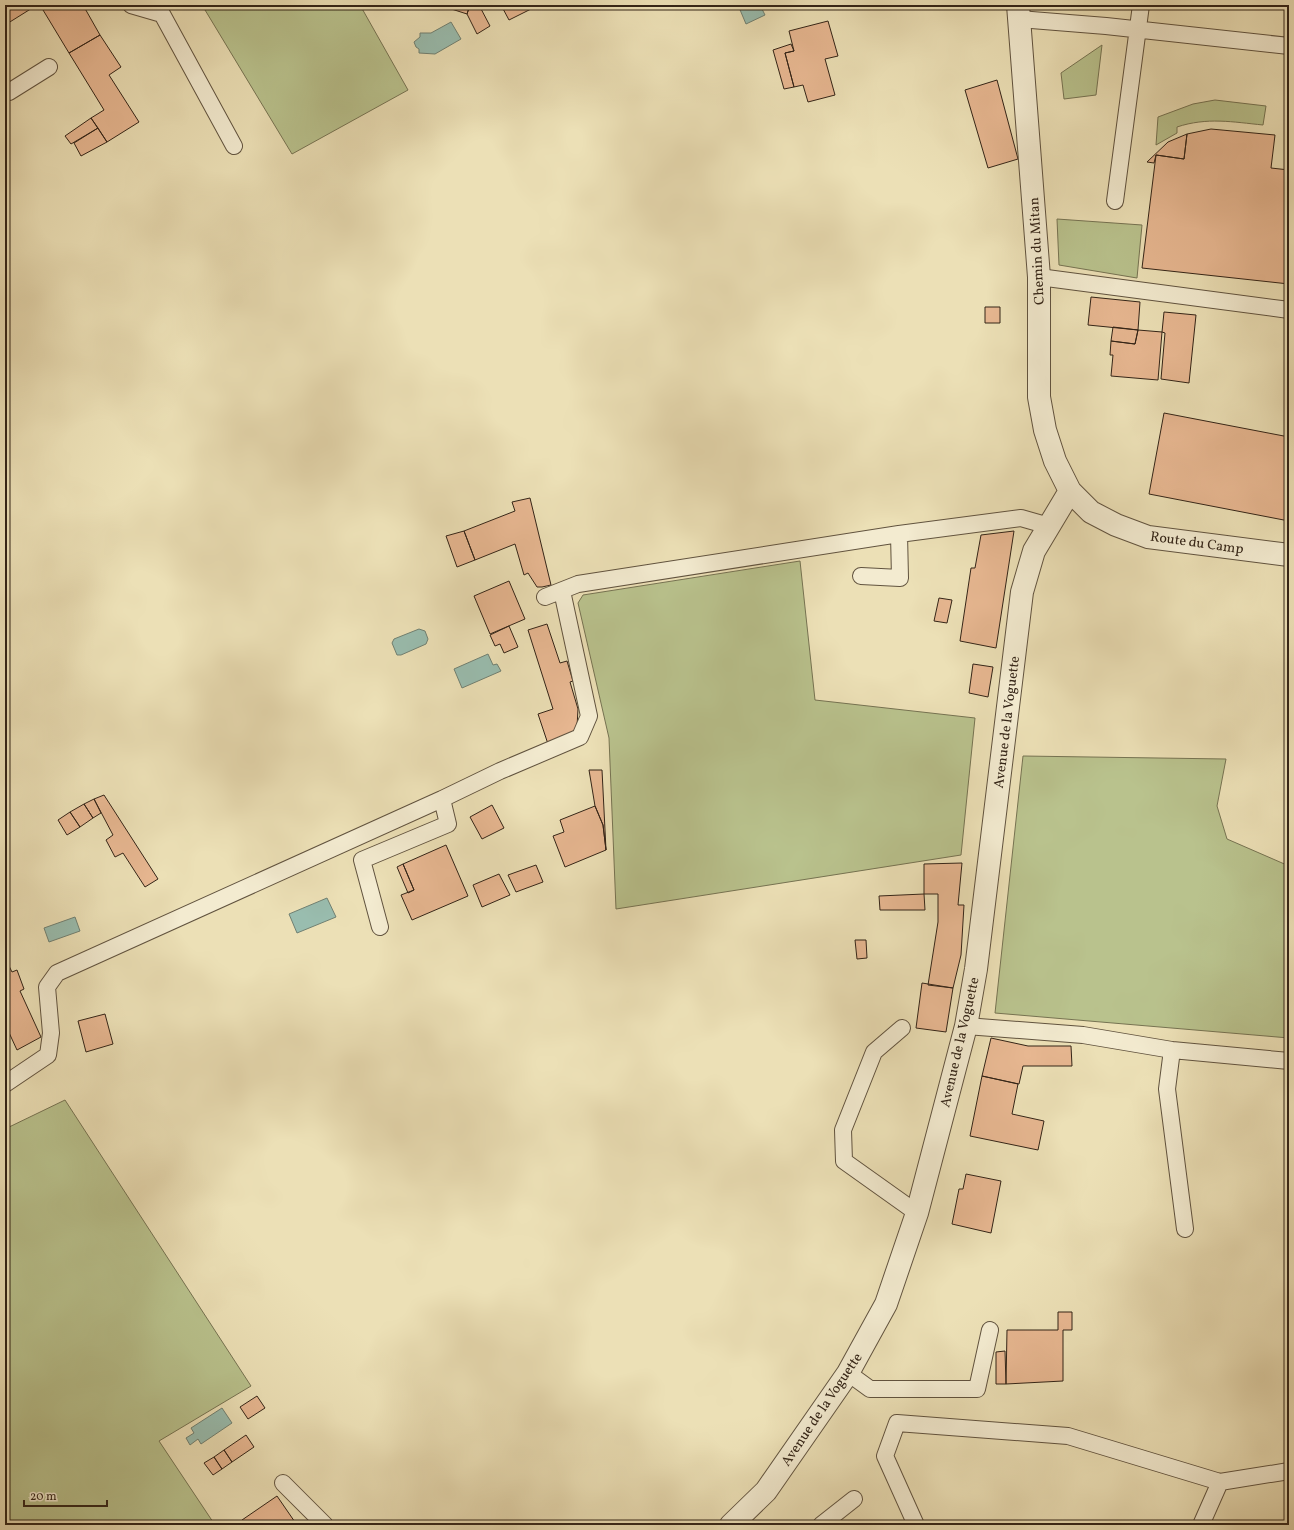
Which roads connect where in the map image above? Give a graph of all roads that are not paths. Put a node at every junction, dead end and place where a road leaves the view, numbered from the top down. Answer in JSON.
{"nodes":[{"id":1,"x":131,"y":5,"type":"edge"},
{"id":2,"x":1141,"y":5,"type":"edge"},
{"id":3,"x":1019,"y":12,"type":"edge"},
{"id":4,"x":1137,"y":29,"type":"junction"},
{"id":5,"x":1289,"y":46,"type":"edge"},
{"id":6,"x":49,"y":67,"type":"dead end"},
{"id":7,"x":5,"y":91,"type":"edge"},
{"id":8,"x":234,"y":146,"type":"dead end"},
{"id":9,"x":1115,"y":200,"type":"dead end"},
{"id":10,"x":1040,"y":277,"type":"junction"},
{"id":11,"x":1289,"y":310,"type":"edge"},
{"id":12,"x":1070,"y":491,"type":"junction"},
{"id":13,"x":1049,"y":526,"type":"junction"},
{"id":14,"x":899,"y":534,"type":"junction"},
{"id":15,"x":1289,"y":555,"type":"edge"},
{"id":16,"x":861,"y":576,"type":"dead end"},
{"id":17,"x":562,"y":590,"type":"junction"},
{"id":18,"x":546,"y":597,"type":"dead end"},
{"id":19,"x":442,"y":799,"type":"junction"},
{"id":20,"x":380,"y":927,"type":"dead end"},
{"id":21,"x":966,"y":1026,"type":"junction"},
{"id":22,"x":902,"y":1028,"type":"dead end"},
{"id":23,"x":1172,"y":1050,"type":"junction"},
{"id":24,"x":1289,"y":1060,"type":"edge"},
{"id":25,"x":5,"y":1084,"type":"edge"},
{"id":26,"x":917,"y":1213,"type":"junction"},
{"id":27,"x":1185,"y":1229,"type":"dead end"},
{"id":28,"x":990,"y":1330,"type":"dead end"},
{"id":29,"x":848,"y":1373,"type":"junction"},
{"id":30,"x":1289,"y":1470,"type":"edge"},
{"id":31,"x":1220,"y":1482,"type":"junction"},
{"id":32,"x":283,"y":1483,"type":"dead end"},
{"id":33,"x":854,"y":1499,"type":"dead end"},
{"id":34,"x":325,"y":1525,"type":"edge"},
{"id":35,"x":731,"y":1525,"type":"edge"},
{"id":36,"x":821,"y":1525,"type":"edge"},
{"id":37,"x":916,"y":1525,"type":"edge"},
{"id":38,"x":1201,"y":1525,"type":"edge"}],
"edges":[{"from":1,"to":8,"type":"lane"},
{"from":2,"to":4,"type":"lane"},
{"from":3,"to":4,"type":"lane"},
{"from":3,"to":10,"type":"street","name":"Chemin du Mitan"},
{"from":4,"to":5,"type":"lane"},
{"from":4,"to":9,"type":"lane"},
{"from":6,"to":7,"type":"lane"},
{"from":10,"to":11,"type":"lane"},
{"from":10,"to":12,"type":"street","name":"Chemin du Mitan"},
{"from":12,"to":13,"type":"street","name":"Avenue de la Voguette"},
{"from":12,"to":15,"type":"street","name":"Route du Camp"},
{"from":13,"to":14,"type":"lane"},
{"from":13,"to":21,"type":"street","name":"Avenue de la Voguette"},
{"from":14,"to":16,"type":"lane"},
{"from":14,"to":17,"type":"lane"},
{"from":17,"to":18,"type":"lane"},
{"from":17,"to":19,"type":"lane"},
{"from":19,"to":20,"type":"lane"},
{"from":19,"to":25,"type":"lane"},
{"from":21,"to":23,"type":"lane"},
{"from":21,"to":26,"type":"street","name":"Avenue de la Voguette"},
{"from":22,"to":26,"type":"lane"},
{"from":23,"to":24,"type":"lane"},
{"from":23,"to":27,"type":"lane"},
{"from":26,"to":29,"type":"street","name":"Avenue de la Voguette"},
{"from":28,"to":29,"type":"lane"},
{"from":29,"to":35,"type":"street","name":"Avenue de la Voguette"},
{"from":30,"to":31,"type":"lane"},
{"from":31,"to":37,"type":"lane"},
{"from":31,"to":38,"type":"lane"},
{"from":32,"to":34,"type":"lane"},
{"from":33,"to":36,"type":"lane"}]}
